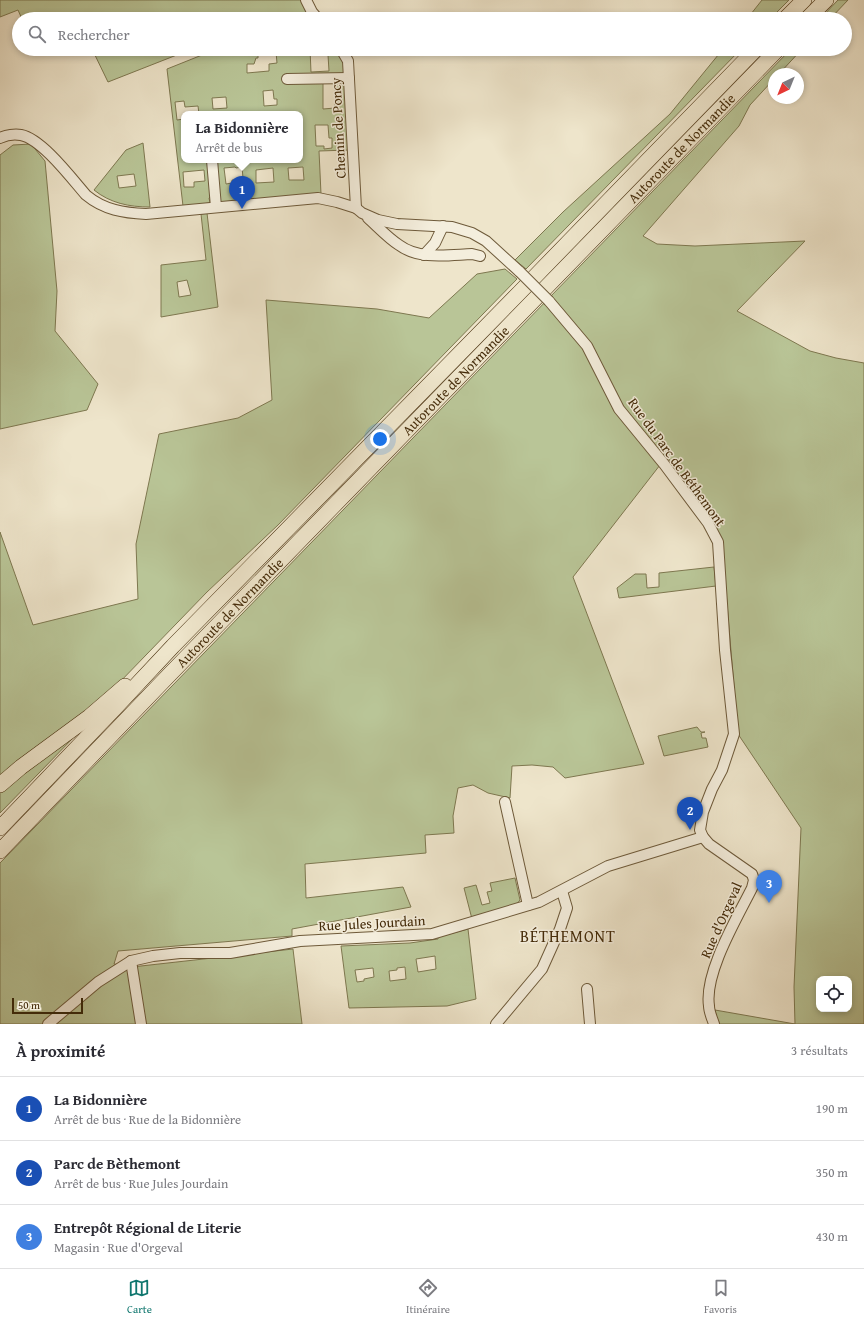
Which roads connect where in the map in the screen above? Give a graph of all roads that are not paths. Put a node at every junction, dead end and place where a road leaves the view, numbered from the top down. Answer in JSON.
{"nodes":[{"id":1,"x":306,"y":0,"type":"edge"},
{"id":2,"x":804,"y":0,"type":"edge"},
{"id":3,"x":826,"y":0,"type":"edge"},
{"id":4,"x":312,"y":12,"type":"edge"},
{"id":5,"x":792,"y":12,"type":"edge"},
{"id":6,"x":814,"y":12,"type":"edge"},
{"id":7,"x":345,"y":56,"type":"edge"},
{"id":8,"x":749,"y":56,"type":"edge"},
{"id":9,"x":771,"y":56,"type":"edge"},
{"id":10,"x":349,"y":78,"type":"junction"},
{"id":11,"x":287,"y":79,"type":"dead end"},
{"id":12,"x":0,"y":138,"type":"edge"},
{"id":13,"x":212,"y":163,"type":"edge"},
{"id":14,"x":216,"y":207,"type":"junction"},
{"id":15,"x":359,"y":211,"type":"junction"},
{"id":16,"x":443,"y":226,"type":"junction"},
{"id":17,"x":424,"y":255,"type":"junction"},
{"id":18,"x":480,"y":256,"type":"dead end"},
{"id":19,"x":173,"y":646,"type":"junction"},
{"id":20,"x":0,"y":785,"type":"edge"},
{"id":21,"x":505,"y":802,"type":"dead end"},
{"id":22,"x":0,"y":828,"type":"edge"},
{"id":23,"x":703,"y":837,"type":"junction"},
{"id":24,"x":0,"y":851,"type":"edge"},
{"id":25,"x":562,"y":891,"type":"junction"},
{"id":26,"x":528,"y":905,"type":"junction"},
{"id":27,"x":131,"y":961,"type":"junction"},
{"id":28,"x":587,"y":989,"type":"dead end"},
{"id":29,"x":48,"y":1024,"type":"edge"},
{"id":30,"x":141,"y":1024,"type":"edge"},
{"id":31,"x":496,"y":1024,"type":"edge"},
{"id":32,"x":590,"y":1024,"type":"edge"},
{"id":33,"x":714,"y":1024,"type":"edge"}],
"edges":[{"from":1,"to":4,"type":"street"},
{"from":2,"to":5,"type":"highway"},
{"from":3,"to":6,"type":"highway"},
{"from":7,"to":10,"type":"street","name":"Chemin de Poncy"},
{"from":8,"to":19,"type":"highway","name":"Autoroute de Normandie"},
{"from":9,"to":24,"type":"highway","name":"Autoroute de Normandie"},
{"from":10,"to":11,"type":"street"},
{"from":10,"to":15,"type":"street","name":"Chemin de Poncy"},
{"from":12,"to":14,"type":"street","name":"Rue du Parc de Béthemont"},
{"from":13,"to":14,"type":"street"},
{"from":14,"to":15,"type":"street","name":"Rue du Parc de Béthemont"},
{"from":15,"to":16,"type":"street","name":"Rue du Parc de Béthemont"},
{"from":15,"to":17,"type":"street"},
{"from":16,"to":17,"type":"street"},
{"from":16,"to":23,"type":"street","name":"Rue du Parc de Béthemont","bridge":true},
{"from":17,"to":18,"type":"street"},
{"from":19,"to":20,"type":"highway"},
{"from":19,"to":22,"type":"highway","name":"Autoroute de Normandie"},
{"from":21,"to":26,"type":"street"},
{"from":23,"to":25,"type":"street","name":"Rue Jules Jourdain"},
{"from":23,"to":33,"type":"street","name":"Rue d'Orgeval"},
{"from":25,"to":26,"type":"street","name":"Rue Jules Jourdain"},
{"from":25,"to":31,"type":"street"},
{"from":26,"to":27,"type":"street","name":"Rue Jules Jourdain"},
{"from":27,"to":29,"type":"street","name":"Rue Jules Jourdain"},
{"from":27,"to":30,"type":"street"},
{"from":28,"to":32,"type":"street"}]}
